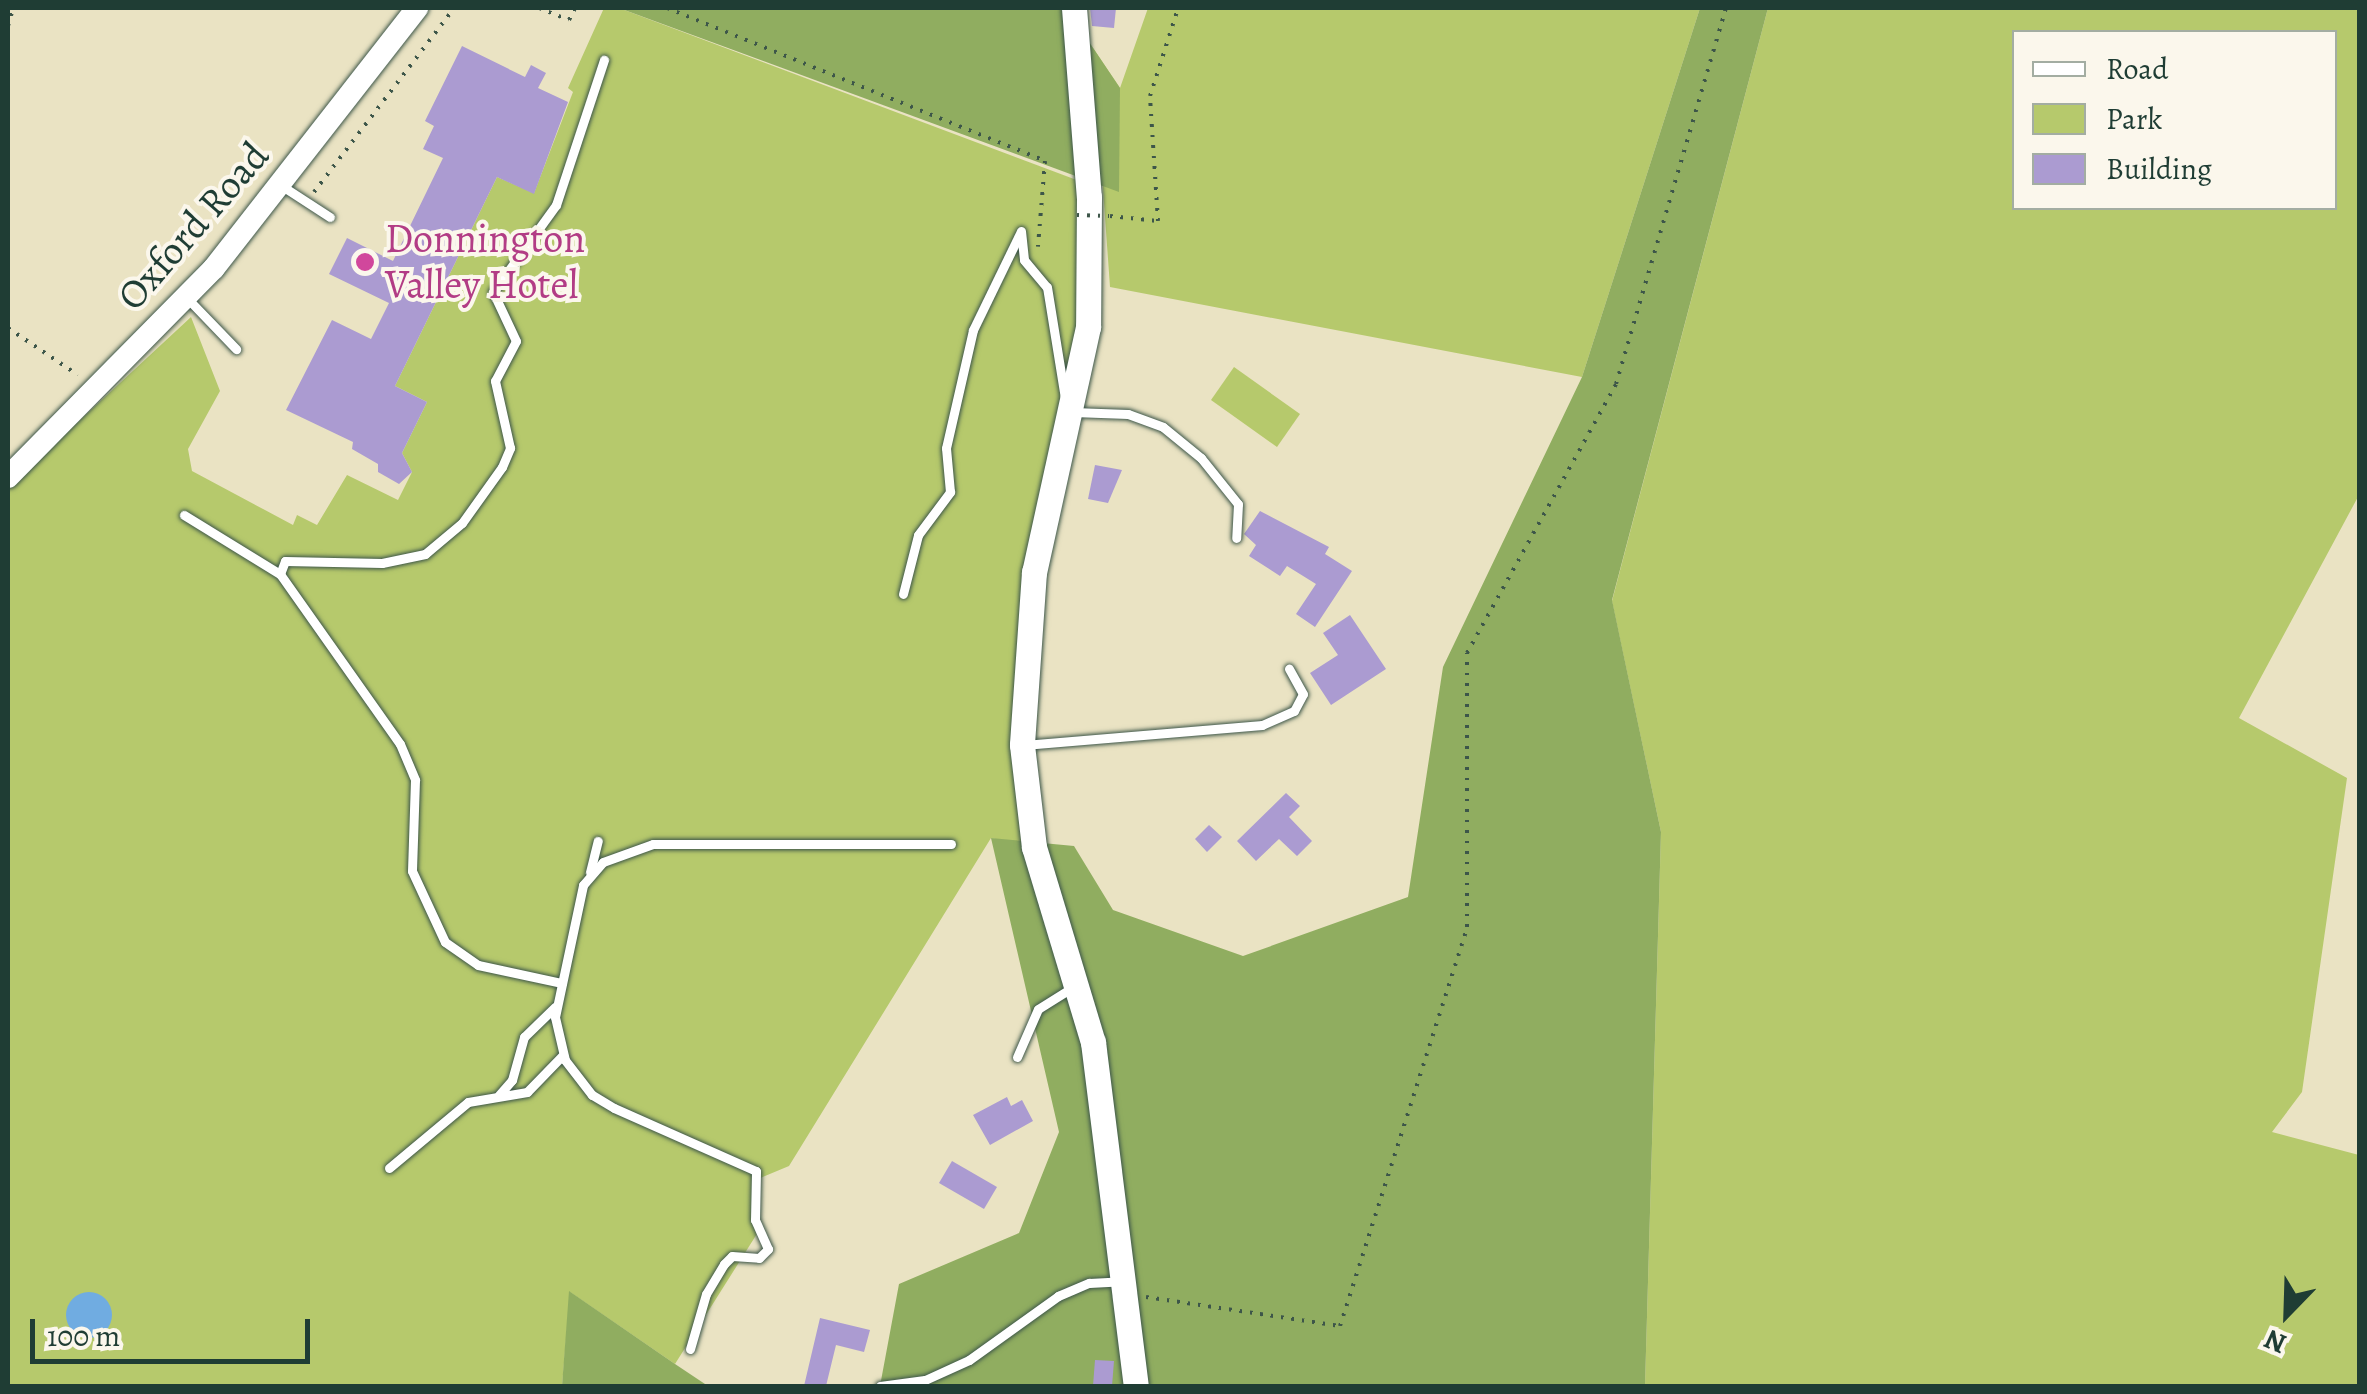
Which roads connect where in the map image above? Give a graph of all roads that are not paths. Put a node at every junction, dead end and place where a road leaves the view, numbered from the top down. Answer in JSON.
{"nodes":[{"id":1,"x":418,"y":8,"type":"edge"},
{"id":2,"x":1074,"y":8,"type":"edge"},
{"id":3,"x":604,"y":60,"type":"dead end"},
{"id":4,"x":280,"y":184,"type":"junction"},
{"id":5,"x":330,"y":217,"type":"dead end"},
{"id":6,"x":187,"y":298,"type":"junction"},
{"id":7,"x":236,"y":349,"type":"dead end"},
{"id":8,"x":1073,"y":412,"type":"junction"},
{"id":9,"x":8,"y":477,"type":"edge"},
{"id":10,"x":184,"y":515,"type":"dead end"},
{"id":11,"x":1236,"y":538,"type":"dead end"},
{"id":12,"x":280,"y":574,"type":"junction"},
{"id":13,"x":903,"y":594,"type":"dead end"},
{"id":14,"x":1289,"y":669,"type":"dead end"},
{"id":15,"x":1022,"y":745,"type":"junction"},
{"id":16,"x":598,"y":841,"type":"dead end"},
{"id":17,"x":951,"y":844,"type":"dead end"},
{"id":18,"x":590,"y":872,"type":"junction"},
{"id":19,"x":562,"y":983,"type":"junction"},
{"id":20,"x":1079,"y":985,"type":"junction"},
{"id":21,"x":556,"y":1006,"type":"junction"},
{"id":22,"x":563,"y":1055,"type":"junction"},
{"id":23,"x":1017,"y":1057,"type":"dead end"},
{"id":24,"x":499,"y":1095,"type":"junction"},
{"id":25,"x":388,"y":1168,"type":"dead end"},
{"id":26,"x":1126,"y":1287,"type":"junction"},
{"id":27,"x":690,"y":1349,"type":"dead end"},
{"id":28,"x":880,"y":1386,"type":"edge"},
{"id":29,"x":1136,"y":1386,"type":"edge"}],
"edges":[{"from":1,"to":4,"type":"street","name":"Oxford Road"},
{"from":2,"to":8,"type":"main road"},
{"from":3,"to":12,"type":"lane"},
{"from":4,"to":5,"type":"lane"},
{"from":4,"to":6,"type":"street","name":"Oxford Road"},
{"from":6,"to":7,"type":"lane"},
{"from":6,"to":9,"type":"street","name":"Oxford Road"},
{"from":8,"to":11,"type":"lane"},
{"from":8,"to":13,"type":"lane"},
{"from":8,"to":15,"type":"main road"},
{"from":10,"to":12,"type":"lane"},
{"from":12,"to":19,"type":"lane"},
{"from":14,"to":15,"type":"lane"},
{"from":15,"to":20,"type":"main road"},
{"from":16,"to":18,"type":"lane"},
{"from":17,"to":18,"type":"lane"},
{"from":18,"to":19,"type":"lane"},
{"from":19,"to":21,"type":"lane"},
{"from":20,"to":23,"type":"lane"},
{"from":20,"to":26,"type":"main road"},
{"from":21,"to":22,"type":"lane"},
{"from":21,"to":24,"type":"lane"},
{"from":22,"to":24,"type":"lane"},
{"from":22,"to":27,"type":"lane"},
{"from":24,"to":25,"type":"lane"},
{"from":26,"to":28,"type":"lane"},
{"from":26,"to":29,"type":"main road"}]}
